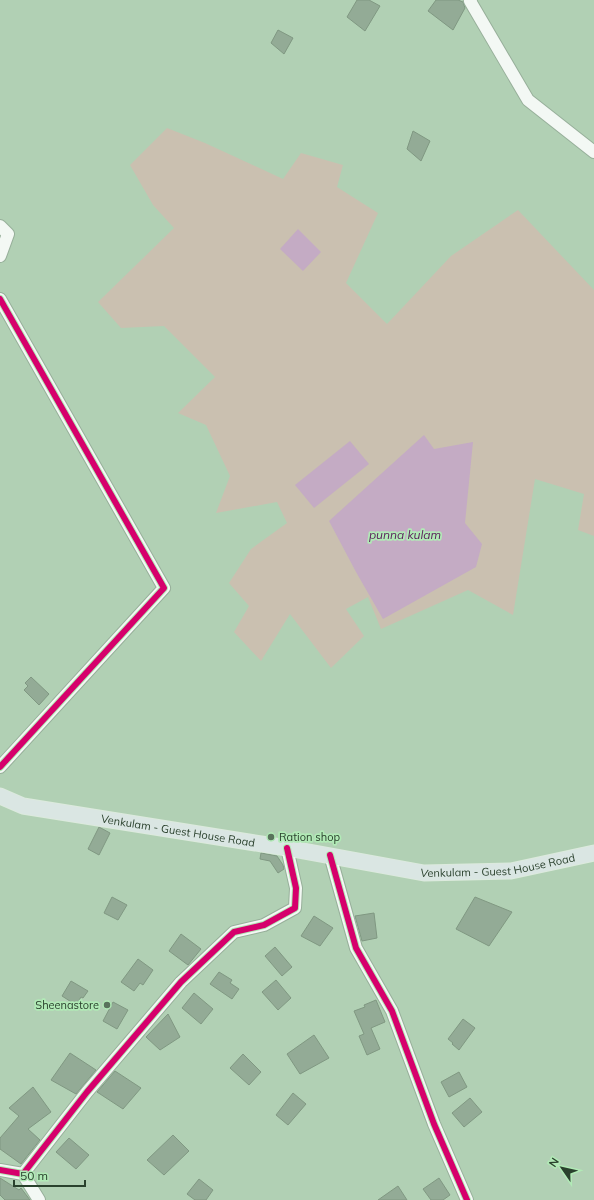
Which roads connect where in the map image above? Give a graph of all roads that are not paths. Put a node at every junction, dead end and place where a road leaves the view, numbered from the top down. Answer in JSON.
{"nodes":[{"id":1,"x":470,"y":0,"type":"edge"},
{"id":2,"x":594,"y":152,"type":"edge"},
{"id":3,"x":0,"y":226,"type":"edge"},
{"id":4,"x":0,"y":256,"type":"edge"},
{"id":5,"x":0,"y":299,"type":"edge"},
{"id":6,"x":0,"y":767,"type":"edge"},
{"id":7,"x":0,"y":796,"type":"edge"},
{"id":8,"x":287,"y":848,"type":"junction"},
{"id":9,"x":594,"y":853,"type":"edge"},
{"id":10,"x":330,"y":855,"type":"junction"},
{"id":11,"x":0,"y":1170,"type":"edge"},
{"id":12,"x":23,"y":1174,"type":"junction"},
{"id":13,"x":39,"y":1200,"type":"edge"},
{"id":14,"x":467,"y":1200,"type":"edge"}],
"edges":[{"from":1,"to":2,"type":"street"},
{"from":3,"to":4,"type":"street"},
{"from":5,"to":6,"type":"street"},
{"from":7,"to":8,"type":"main road","name":"Venkulam - Guest House Road"},
{"from":8,"to":10,"type":"main road","name":"Venkulam - Guest House Road"},
{"from":8,"to":12,"type":"street"},
{"from":9,"to":10,"type":"main road","name":"Venkulam - Guest House Road"},
{"from":10,"to":14,"type":"street"},
{"from":11,"to":12,"type":"street"},
{"from":12,"to":13,"type":"street"}]}
